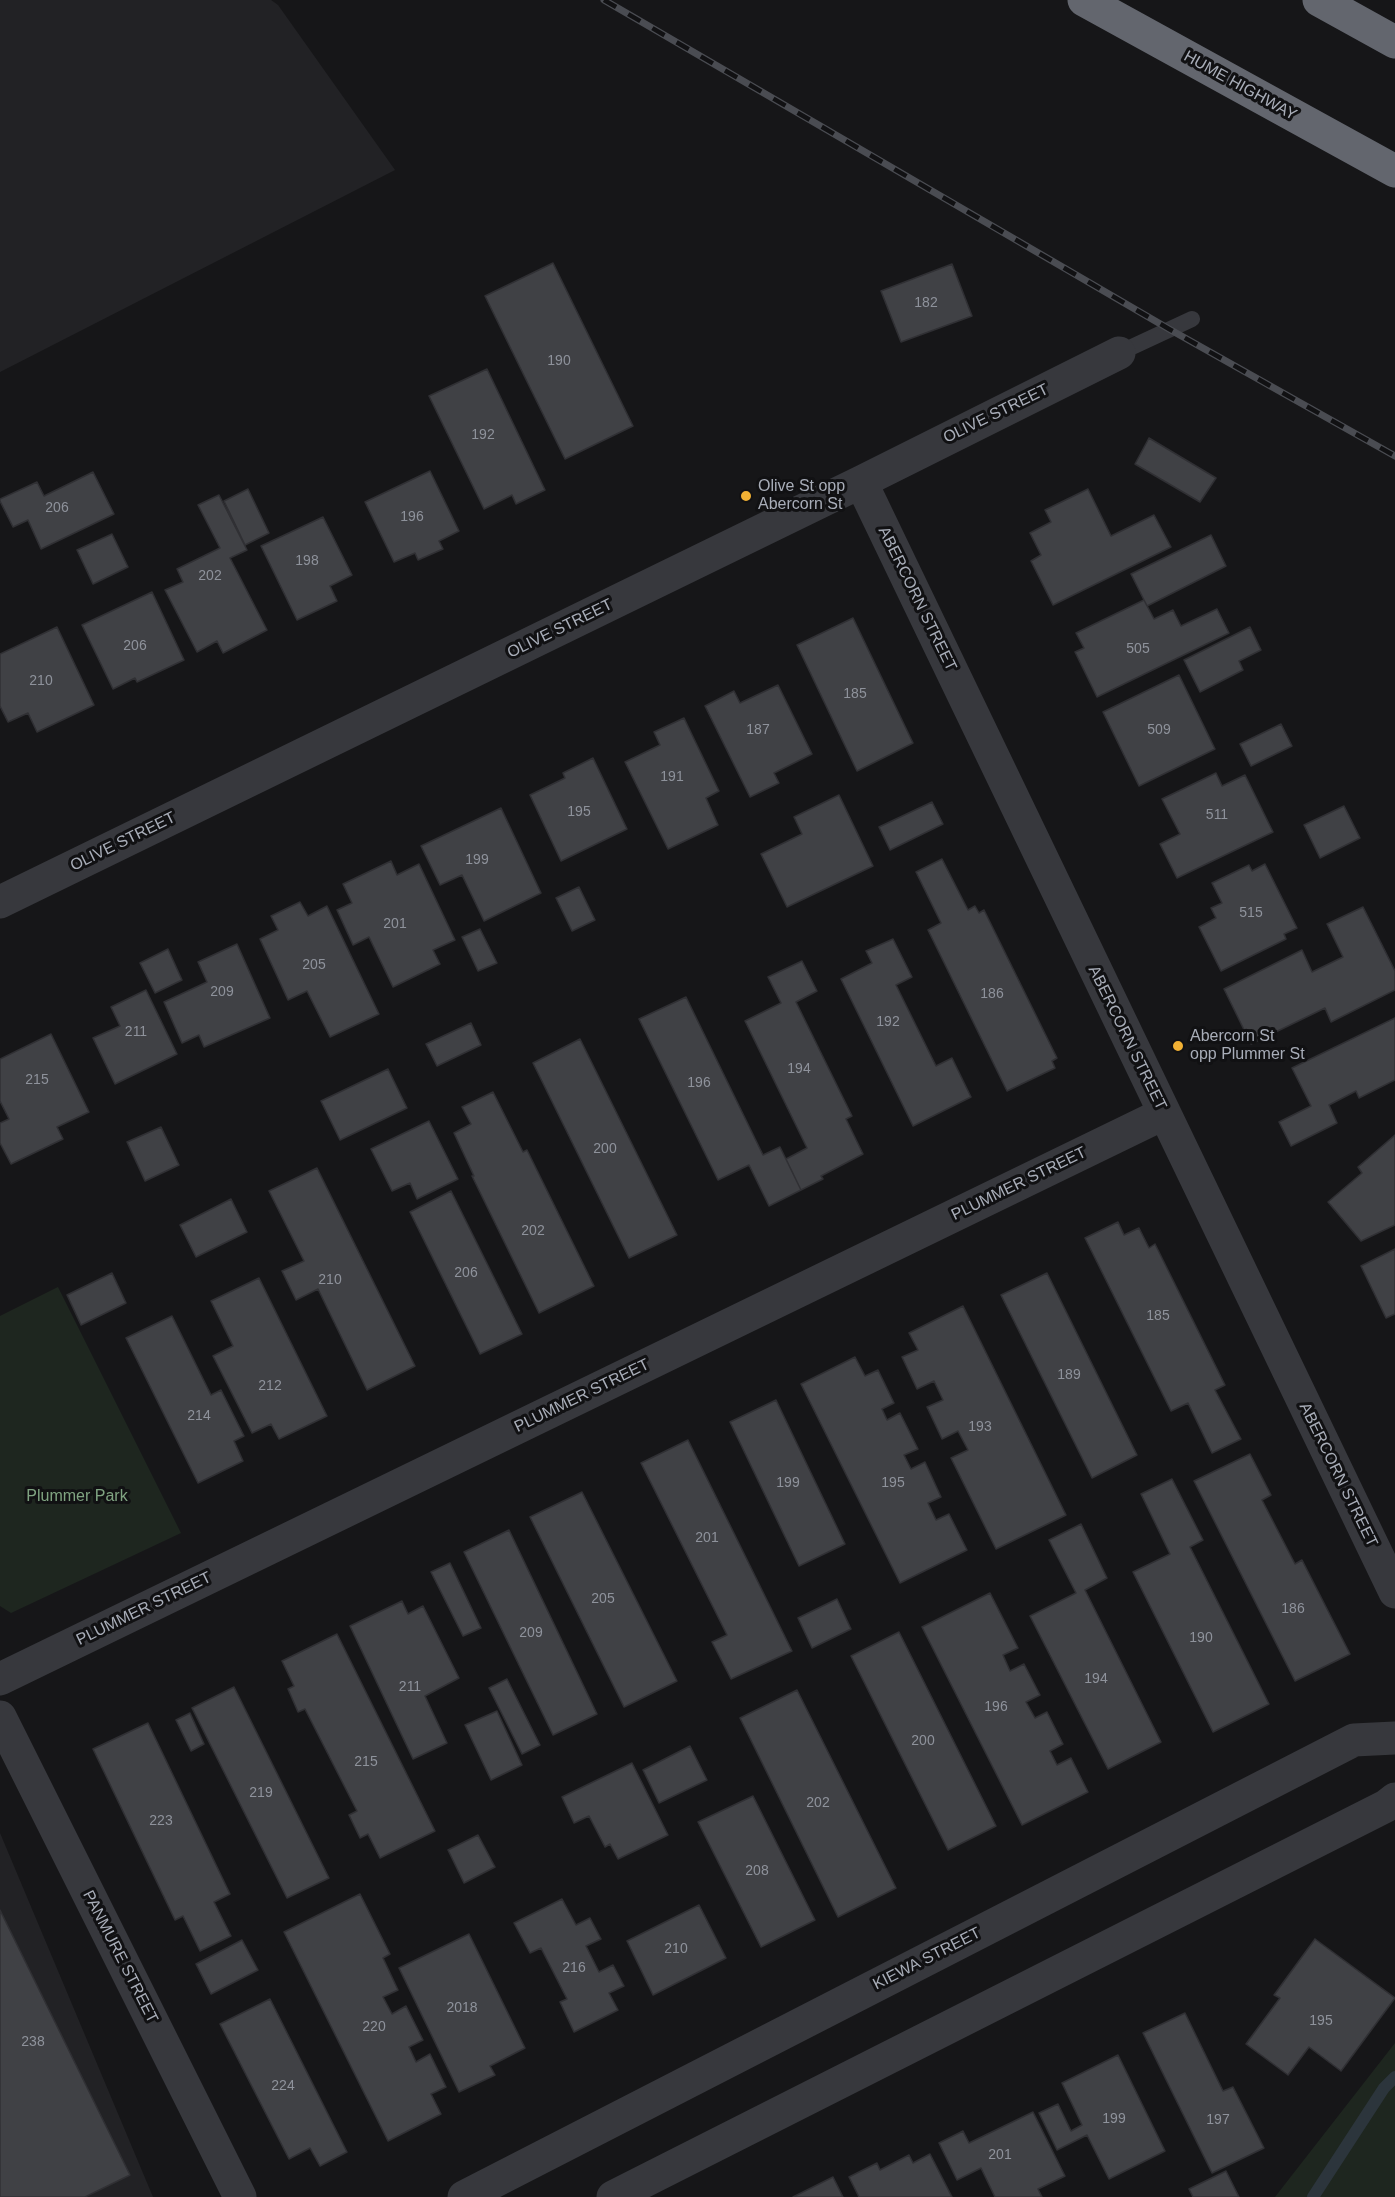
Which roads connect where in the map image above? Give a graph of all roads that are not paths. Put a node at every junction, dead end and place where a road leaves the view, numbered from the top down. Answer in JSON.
{"nodes":[{"id":1,"x":1084,"y":0,"type":"edge"},
{"id":2,"x":1319,"y":0,"type":"edge"},
{"id":3,"x":1395,"y":42,"type":"edge"},
{"id":4,"x":1395,"y":171,"type":"edge"},
{"id":5,"x":1192,"y":318,"type":"dead end"},
{"id":6,"x":1119,"y":353,"type":"joint"},
{"id":7,"x":861,"y":482,"type":"junction"},
{"id":8,"x":0,"y":902,"type":"edge"},
{"id":9,"x":1163,"y":1114,"type":"junction"},
{"id":10,"x":1395,"y":1592,"type":"edge"},
{"id":11,"x":0,"y":1679,"type":"edge"},
{"id":12,"x":0,"y":1717,"type":"edge"},
{"id":13,"x":1395,"y":1738,"type":"edge"},
{"id":14,"x":1395,"y":1799,"type":"edge"},
{"id":15,"x":240,"y":2197,"type":"edge"},
{"id":16,"x":464,"y":2197,"type":"edge"},
{"id":17,"x":614,"y":2197,"type":"edge"}],
"edges":[{"from":1,"to":4,"type":"highway","name":"HUME HIGHWAY"},
{"from":2,"to":3,"type":"highway"},
{"from":5,"to":6,"type":"lane"},
{"from":6,"to":7,"type":"street","name":"OLIVE STREET"},
{"from":7,"to":8,"type":"street","name":"OLIVE STREET"},
{"from":7,"to":9,"type":"street","name":"ABERCORN STREET"},
{"from":9,"to":10,"type":"street","name":"ABERCORN STREET"},
{"from":9,"to":11,"type":"street","name":"PLUMMER STREET"},
{"from":12,"to":15,"type":"street","name":"PANMURE STREET"},
{"from":13,"to":16,"type":"street","name":"KIEWA STREET"},
{"from":14,"to":17,"type":"street"}]}
